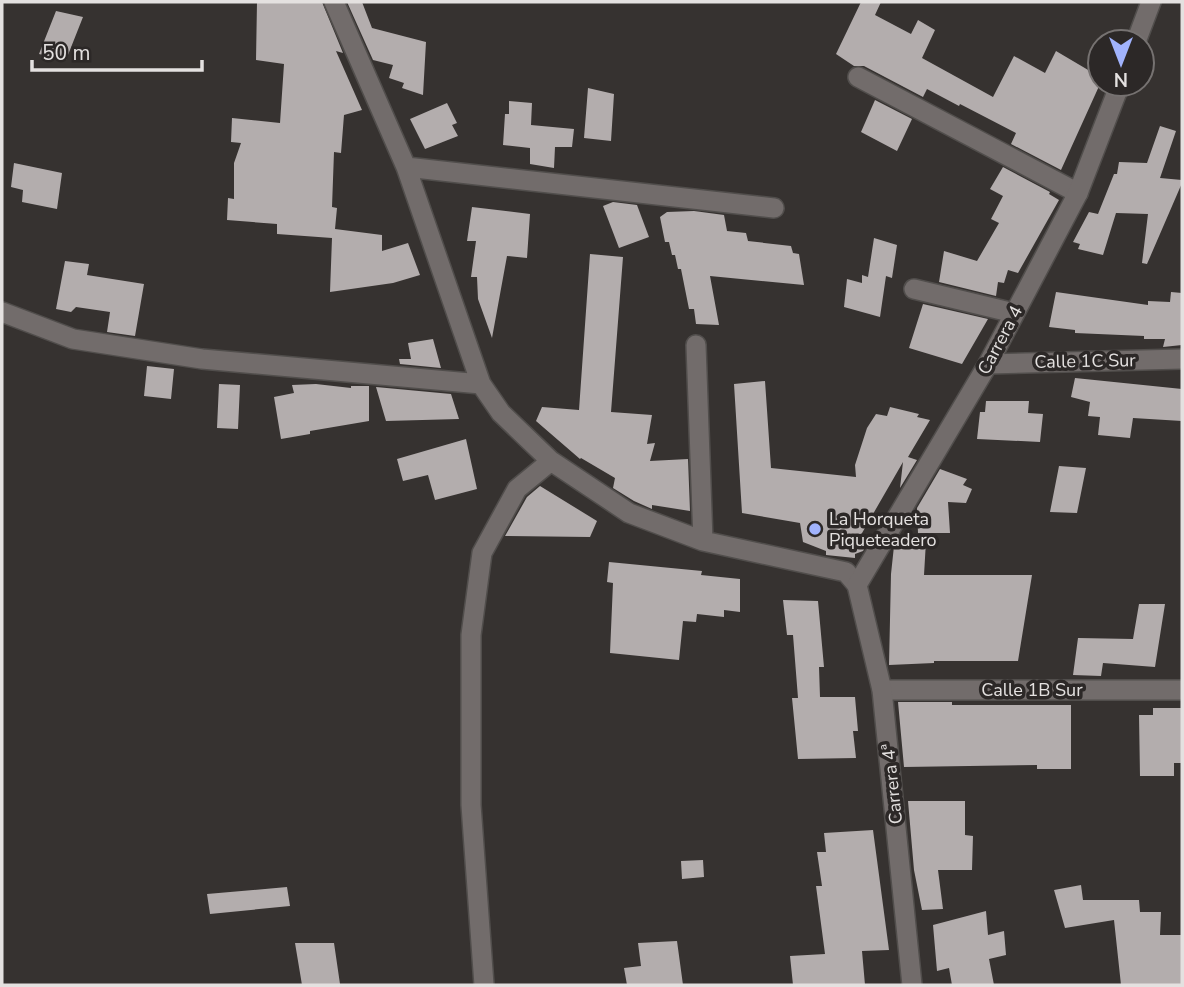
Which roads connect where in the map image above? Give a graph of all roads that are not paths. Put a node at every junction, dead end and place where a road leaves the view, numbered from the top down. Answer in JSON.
{"nodes":[{"id":1,"x":334,"y":2,"type":"edge"},
{"id":2,"x":1151,"y":2,"type":"edge"},
{"id":3,"x":1141,"y":28,"type":"edge"},
{"id":4,"x":858,"y":77,"type":"dead end"},
{"id":5,"x":1115,"y":98,"type":"edge"},
{"id":6,"x":406,"y":167,"type":"junction"},
{"id":7,"x":1078,"y":193,"type":"junction"},
{"id":8,"x":774,"y":208,"type":"dead end"},
{"id":9,"x":914,"y":289,"type":"dead end"},
{"id":10,"x":2,"y":312,"type":"edge"},
{"id":11,"x":1014,"y":313,"type":"junction"},
{"id":12,"x":695,"y":345,"type":"dead end"},
{"id":13,"x":1182,"y":359,"type":"edge"},
{"id":14,"x":988,"y":364,"type":"junction"},
{"id":15,"x":481,"y":384,"type":"junction"},
{"id":16,"x":551,"y":461,"type":"junction"},
{"id":17,"x":704,"y":541,"type":"junction"},
{"id":18,"x":857,"y":585,"type":"junction"},
{"id":19,"x":882,"y":690,"type":"junction"},
{"id":20,"x":1182,"y":691,"type":"edge"},
{"id":21,"x":485,"y":985,"type":"edge"},
{"id":22,"x":912,"y":985,"type":"edge"}],
"edges":[{"from":1,"to":6,"type":"street"},
{"from":2,"to":3,"type":"street"},
{"from":4,"to":7,"type":"street"},
{"from":5,"to":7,"type":"street","name":"Carrera 4"},
{"from":6,"to":8,"type":"street"},
{"from":6,"to":15,"type":"street"},
{"from":7,"to":11,"type":"street","name":"Carrera 4"},
{"from":9,"to":11,"type":"street"},
{"from":10,"to":15,"type":"street"},
{"from":11,"to":14,"type":"street","name":"Carrera 4"},
{"from":12,"to":17,"type":"street"},
{"from":13,"to":14,"type":"street","name":"Calle 1C Sur"},
{"from":14,"to":18,"type":"street","name":"Carrera 4"},
{"from":15,"to":16,"type":"street"},
{"from":16,"to":17,"type":"street"},
{"from":16,"to":21,"type":"street"},
{"from":17,"to":18,"type":"street"},
{"from":18,"to":19,"type":"street","name":"Carrera 4ª"},
{"from":19,"to":20,"type":"street","name":"Calle 1B Sur"},
{"from":19,"to":22,"type":"street","name":"Carrera 4ª"}]}
